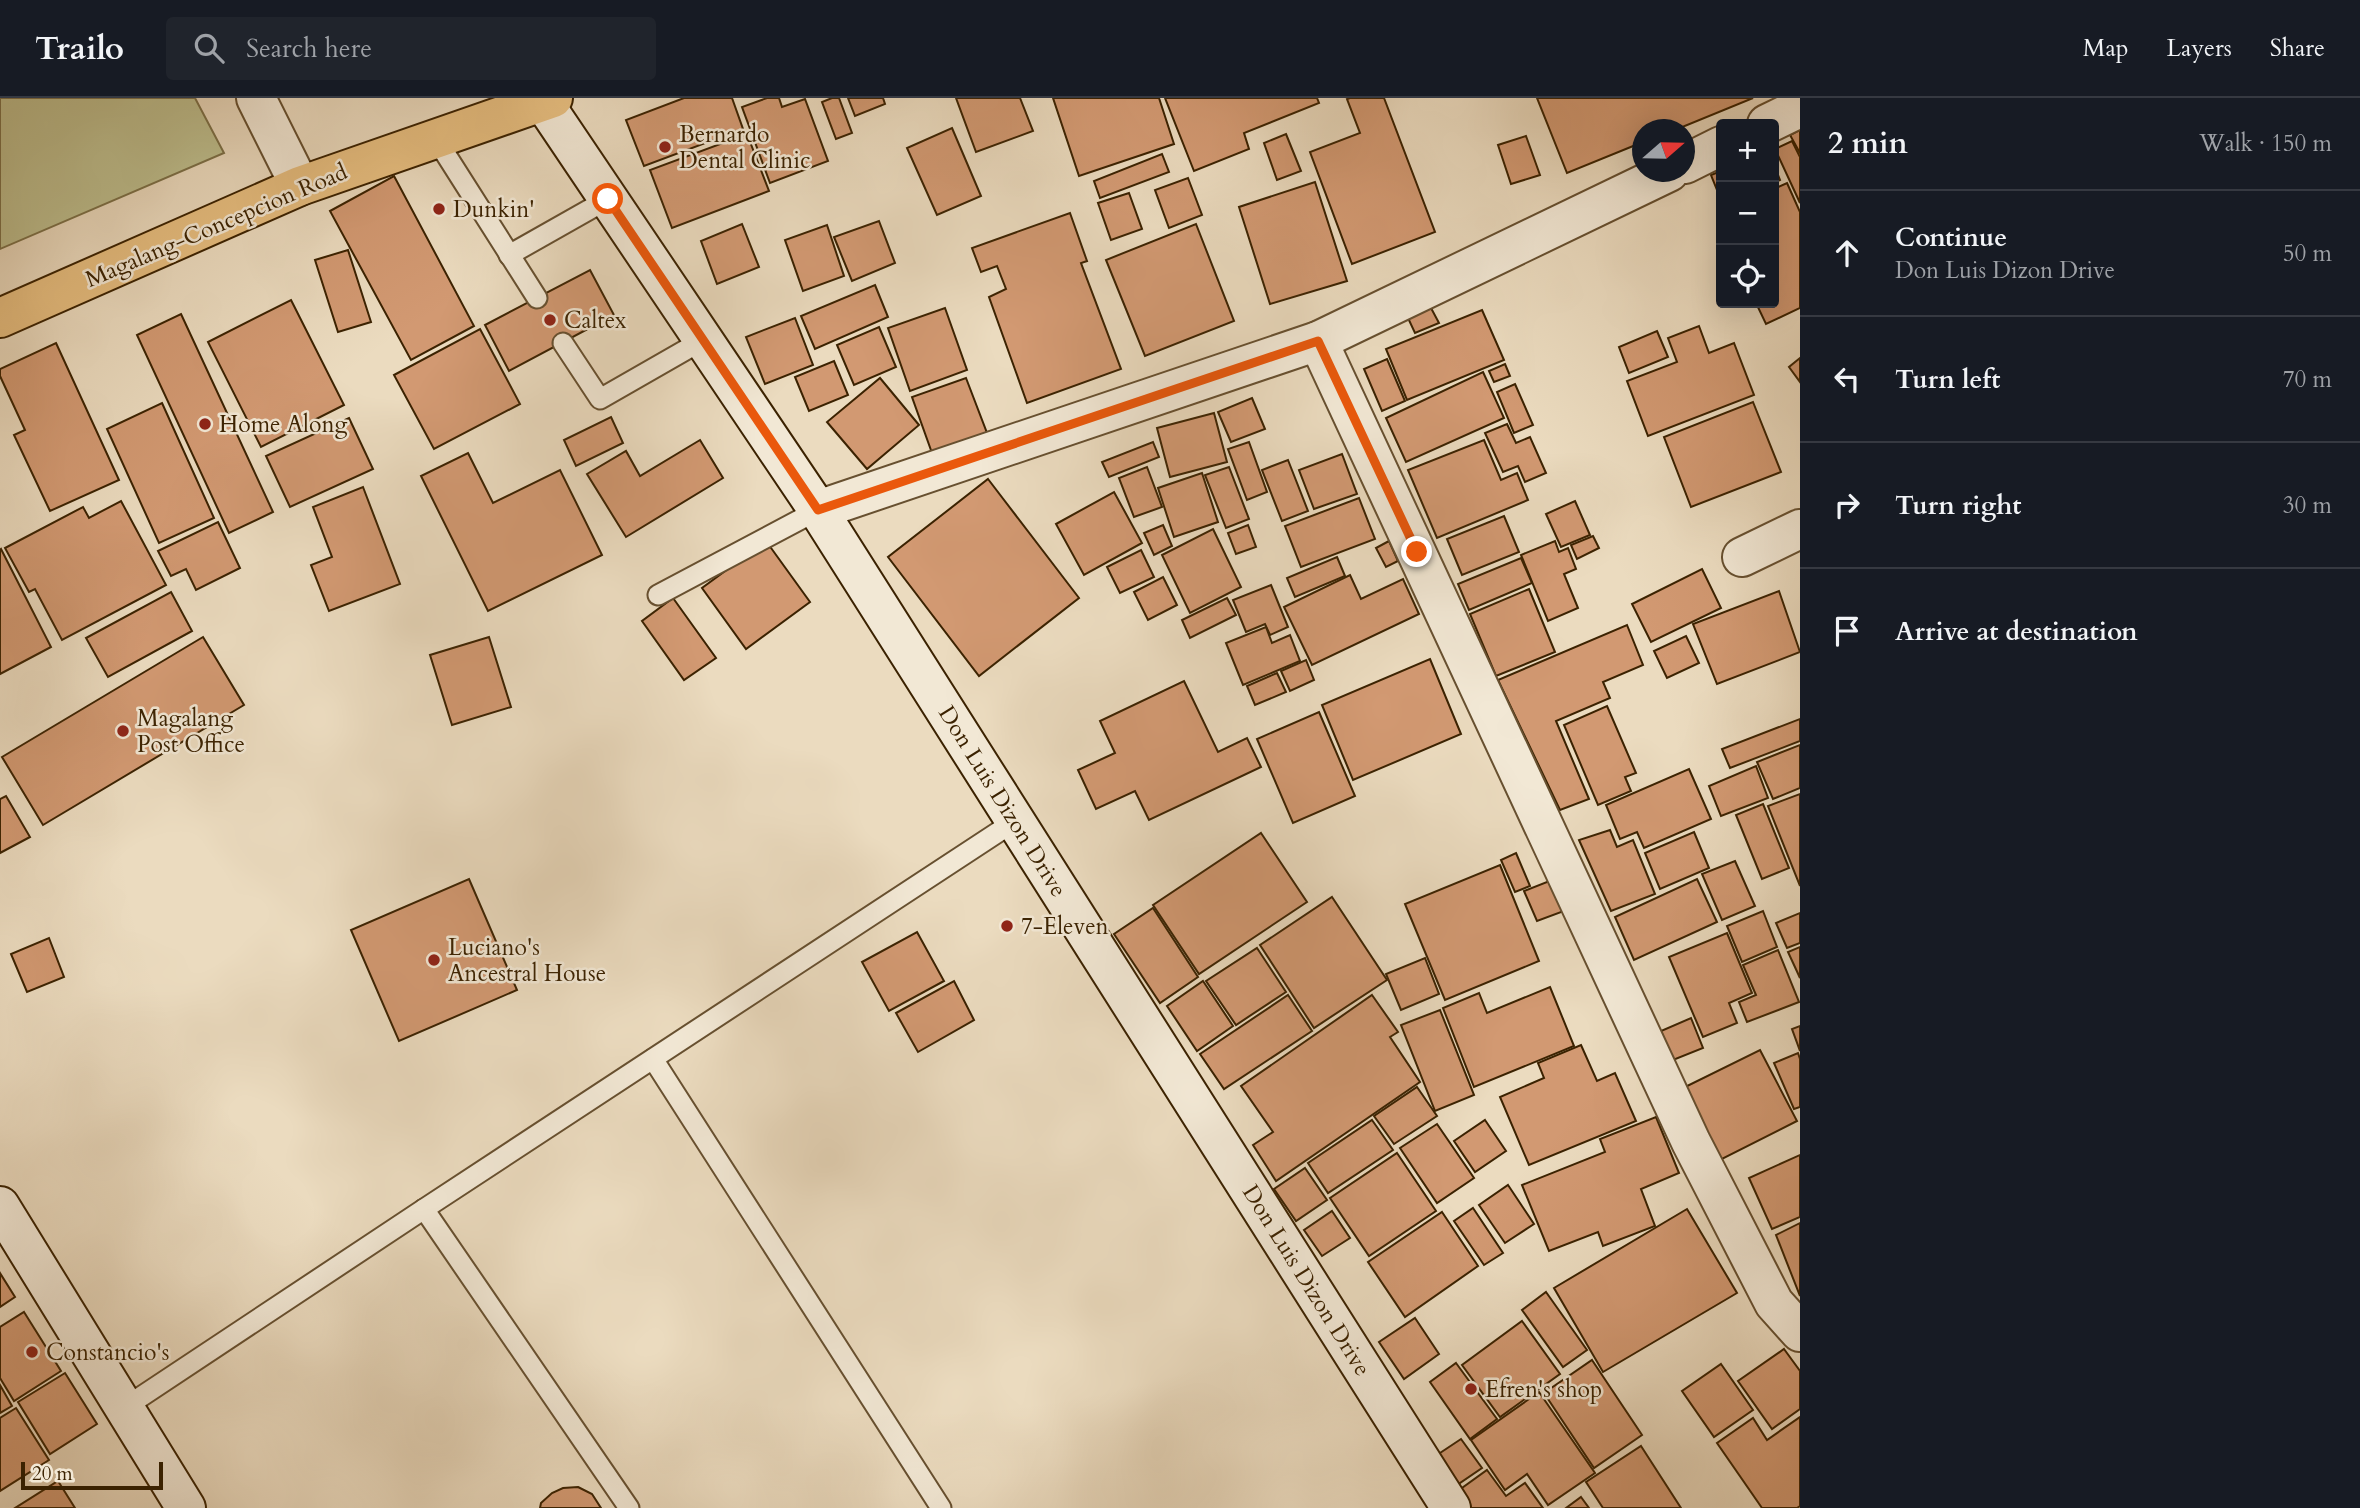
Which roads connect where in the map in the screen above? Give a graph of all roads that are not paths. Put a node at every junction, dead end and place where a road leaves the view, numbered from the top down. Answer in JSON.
{"nodes":[{"id":1,"x":256,"y":98,"type":"edge"},
{"id":2,"x":548,"y":100,"type":"edge"},
{"id":3,"x":1800,"y":108,"type":"edge"},
{"id":4,"x":1777,"y":119,"type":"edge"},
{"id":5,"x":436,"y":139,"type":"junction"},
{"id":6,"x":1716,"y":148,"type":"edge"},
{"id":7,"x":1695,"y":159,"type":"edge"},
{"id":8,"x":1648,"y":182,"type":"edge"},
{"id":9,"x":299,"y":186,"type":"junction"},
{"id":10,"x":608,"y":199,"type":"junction"},
{"id":11,"x":509,"y":255,"type":"junction"},
{"id":12,"x":537,"y":298,"type":"dead end"},
{"id":13,"x":0,"y":317,"type":"edge"},
{"id":14,"x":703,"y":340,"type":"junction"},
{"id":15,"x":1318,"y":341,"type":"junction"},
{"id":16,"x":563,"y":343,"type":"dead end"},
{"id":17,"x":818,"y":510,"type":"junction"},
{"id":18,"x":1800,"y":529,"type":"edge"},
{"id":19,"x":1742,"y":558,"type":"dead end"},
{"id":20,"x":658,"y":595,"type":"dead end"},
{"id":21,"x":1015,"y":821,"type":"junction"},
{"id":22,"x":653,"y":1059,"type":"junction"},
{"id":23,"x":0,"y":1206,"type":"edge"},
{"id":24,"x":424,"y":1209,"type":"junction"},
{"id":25,"x":1800,"y":1332,"type":"edge"},
{"id":26,"x":124,"y":1408,"type":"junction"},
{"id":27,"x":186,"y":1508,"type":"edge"},
{"id":28,"x":629,"y":1508,"type":"edge"},
{"id":29,"x":941,"y":1508,"type":"edge"},
{"id":30,"x":1451,"y":1508,"type":"edge"}],
"edges":[{"from":1,"to":9,"type":"street"},
{"from":2,"to":5,"type":"main road","name":"Magalang-Concepcion Road"},
{"from":2,"to":10,"type":"street","name":"Don Luis Dizon Drive"},
{"from":3,"to":4,"type":"street"},
{"from":5,"to":9,"type":"main road","name":"Magalang-Concepcion Road"},
{"from":5,"to":11,"type":"lane"},
{"from":6,"to":7,"type":"street"},
{"from":8,"to":15,"type":"street"},
{"from":9,"to":13,"type":"main road","name":"Magalang-Concepcion Road"},
{"from":10,"to":11,"type":"lane"},
{"from":10,"to":14,"type":"street","name":"Don Luis Dizon Drive"},
{"from":11,"to":12,"type":"lane"},
{"from":14,"to":16,"type":"lane"},
{"from":14,"to":17,"type":"street","name":"Don Luis Dizon Drive"},
{"from":15,"to":17,"type":"street"},
{"from":15,"to":25,"type":"street"},
{"from":17,"to":20,"type":"lane"},
{"from":17,"to":21,"type":"street","name":"Don Luis Dizon Drive"},
{"from":18,"to":19,"type":"street"},
{"from":21,"to":22,"type":"lane"},
{"from":21,"to":30,"type":"street","name":"Don Luis Dizon Drive"},
{"from":22,"to":24,"type":"lane"},
{"from":22,"to":29,"type":"lane"},
{"from":23,"to":26,"type":"street"},
{"from":24,"to":26,"type":"lane"},
{"from":24,"to":28,"type":"lane"},
{"from":26,"to":27,"type":"street"}]}
